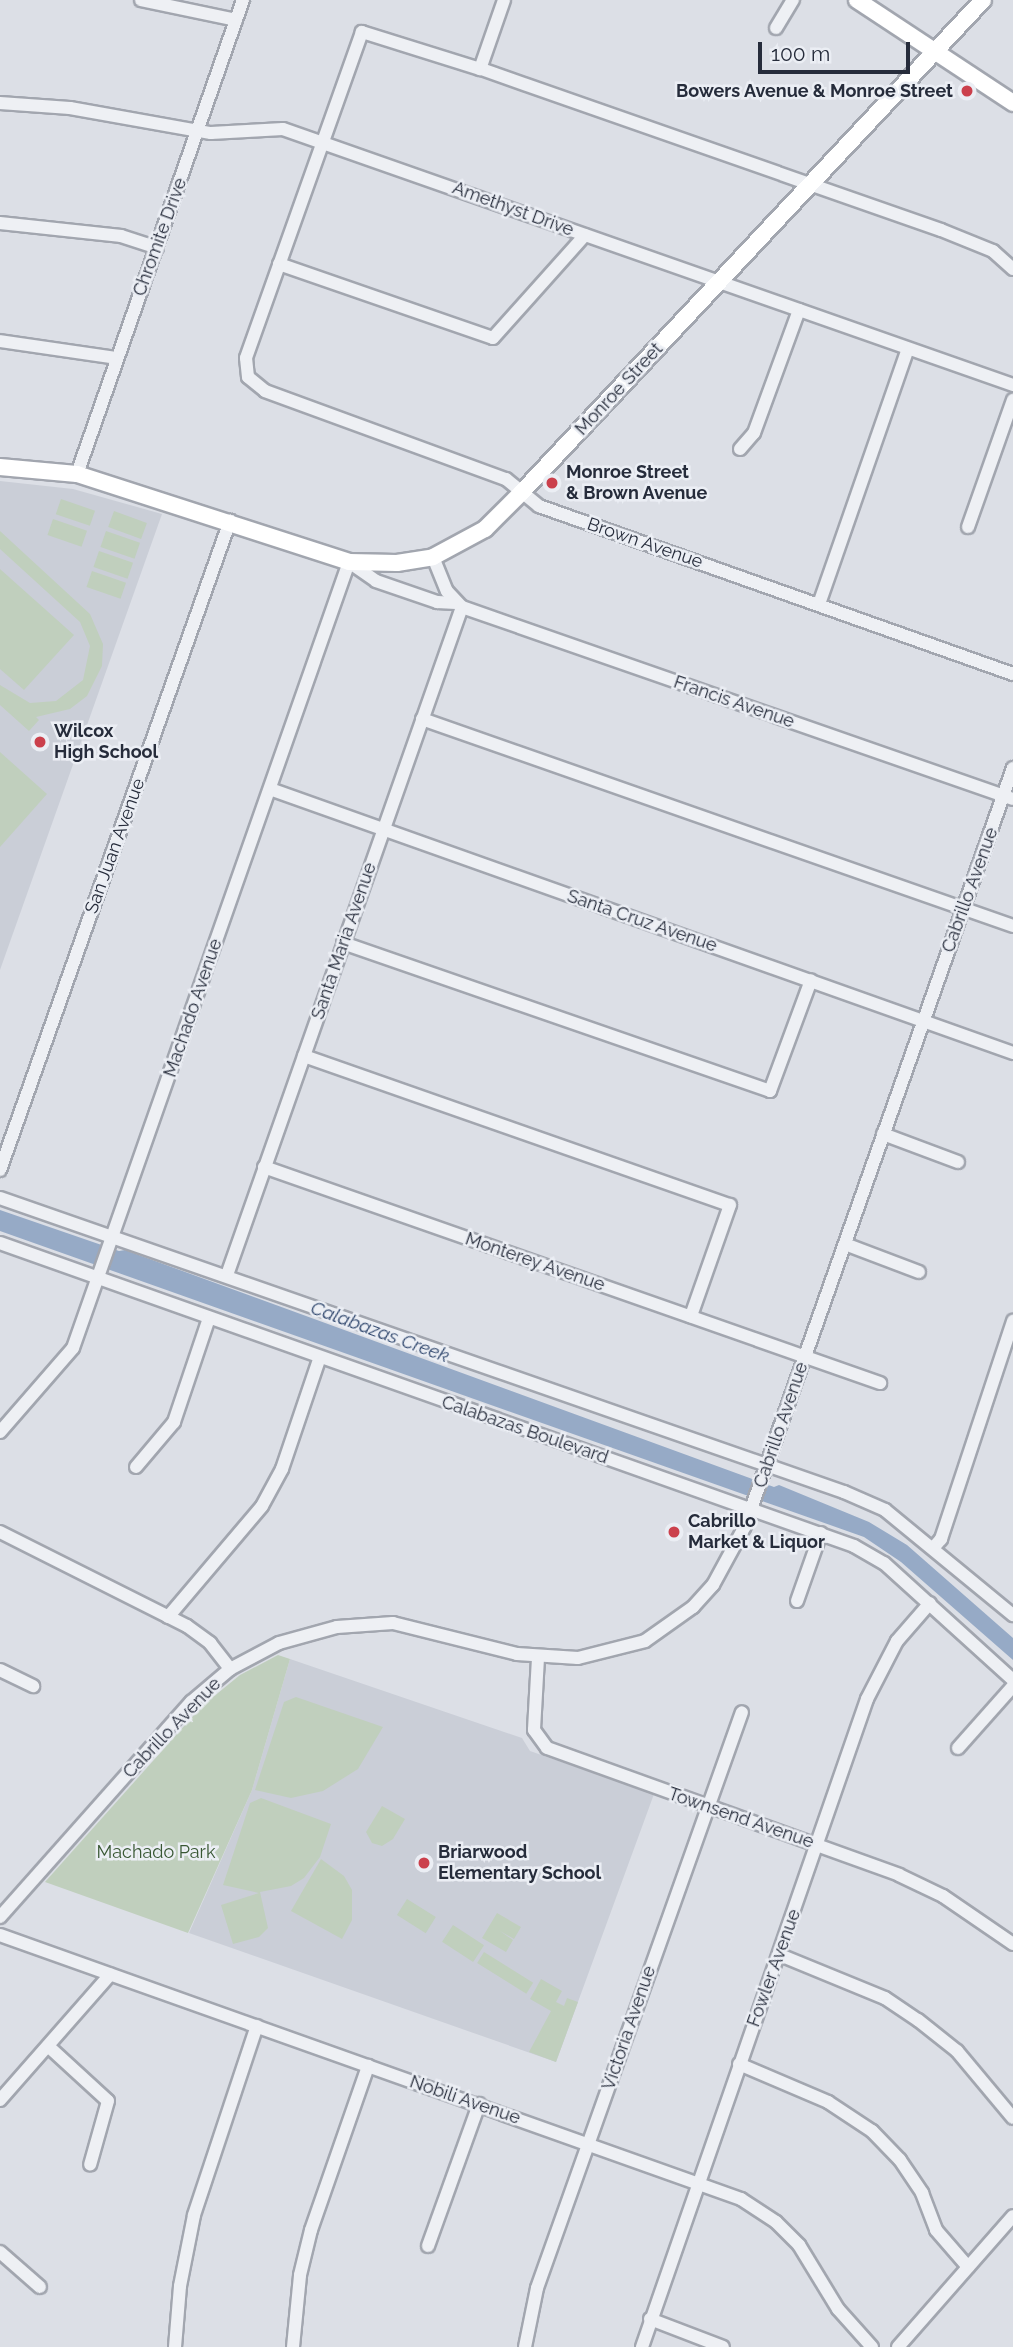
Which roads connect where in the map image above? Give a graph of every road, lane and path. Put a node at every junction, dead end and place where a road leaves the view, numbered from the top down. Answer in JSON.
{"nodes":[{"id":1,"x":141,"y":0,"type":"edge"},
{"id":2,"x":243,"y":0,"type":"edge"},
{"id":3,"x":504,"y":0,"type":"edge"},
{"id":4,"x":793,"y":0,"type":"edge"},
{"id":5,"x":858,"y":0,"type":"edge"},
{"id":6,"x":983,"y":0,"type":"edge"},
{"id":7,"x":236,"y":20,"type":"junction"},
{"id":8,"x":776,"y":28,"type":"dead end"},
{"id":9,"x":936,"y":51,"type":"junction"},
{"id":10,"x":480,"y":69,"type":"junction"},
{"id":11,"x":0,"y":103,"type":"edge"},
{"id":12,"x":1013,"y":103,"type":"edge"},
{"id":13,"x":197,"y":132,"type":"junction"},
{"id":14,"x":324,"y":141,"type":"junction"},
{"id":15,"x":810,"y":186,"type":"junction"},
{"id":16,"x":0,"y":223,"type":"edge"},
{"id":17,"x":585,"y":235,"type":"junction"},
{"id":18,"x":157,"y":248,"type":"junction"},
{"id":19,"x":279,"y":264,"type":"junction"},
{"id":20,"x":1013,"y":269,"type":"edge"},
{"id":21,"x":719,"y":281,"type":"junction"},
{"id":22,"x":799,"y":310,"type":"junction"},
{"id":23,"x":0,"y":341,"type":"edge"},
{"id":24,"x":908,"y":349,"type":"junction"},
{"id":25,"x":117,"y":358,"type":"junction"},
{"id":26,"x":1013,"y":385,"type":"edge"},
{"id":27,"x":1013,"y":400,"type":"edge"},
{"id":28,"x":740,"y":450,"type":"dead end"},
{"id":29,"x":0,"y":467,"type":"edge"},
{"id":30,"x":77,"y":474,"type":"junction"},
{"id":31,"x":522,"y":492,"type":"junction"},
{"id":32,"x":230,"y":522,"type":"junction"},
{"id":33,"x":968,"y":527,"type":"dead end"},
{"id":34,"x":433,"y":557,"type":"junction"},
{"id":35,"x":349,"y":562,"type":"junction"},
{"id":36,"x":820,"y":604,"type":"junction"},
{"id":37,"x":459,"y":605,"type":"junction"},
{"id":38,"x":1013,"y":674,"type":"edge"},
{"id":39,"x":422,"y":719,"type":"junction"},
{"id":40,"x":1013,"y":768,"type":"edge"},
{"id":41,"x":270,"y":789,"type":"junction"},
{"id":42,"x":1008,"y":798,"type":"edge"},
{"id":43,"x":383,"y":831,"type":"junction"},
{"id":44,"x":962,"y":908,"type":"junction"},
{"id":45,"x":1013,"y":926,"type":"edge"},
{"id":46,"x":344,"y":943,"type":"junction"},
{"id":47,"x":811,"y":980,"type":"junction"},
{"id":48,"x":923,"y":1020,"type":"junction"},
{"id":49,"x":1013,"y":1053,"type":"edge"},
{"id":50,"x":304,"y":1056,"type":"junction"},
{"id":51,"x":883,"y":1134,"type":"junction"},
{"id":52,"x":958,"y":1161,"type":"dead end"},
{"id":53,"x":264,"y":1167,"type":"junction"},
{"id":54,"x":0,"y":1170,"type":"edge"},
{"id":55,"x":0,"y":1198,"type":"edge"},
{"id":56,"x":110,"y":1242,"type":"junction"},
{"id":57,"x":0,"y":1243,"type":"edge"},
{"id":58,"x":845,"y":1244,"type":"junction"},
{"id":59,"x":919,"y":1272,"type":"dead end"},
{"id":60,"x":226,"y":1275,"type":"junction"},
{"id":61,"x":97,"y":1281,"type":"junction"},
{"id":62,"x":691,"y":1316,"type":"junction"},
{"id":63,"x":209,"y":1318,"type":"junction"},
{"id":64,"x":1013,"y":1321,"type":"edge"},
{"id":65,"x":805,"y":1356,"type":"junction"},
{"id":66,"x":320,"y":1357,"type":"junction"},
{"id":67,"x":880,"y":1383,"type":"dead end"},
{"id":68,"x":0,"y":1432,"type":"edge"},
{"id":69,"x":767,"y":1464,"type":"junction"},
{"id":70,"x":136,"y":1467,"type":"dead end"},
{"id":71,"x":751,"y":1509,"type":"junction"},
{"id":72,"x":0,"y":1532,"type":"edge"},
{"id":73,"x":821,"y":1533,"type":"junction"},
{"id":74,"x":934,"y":1547,"type":"junction"},
{"id":75,"x":797,"y":1601,"type":"dead end"},
{"id":76,"x":930,"y":1604,"type":"junction"},
{"id":77,"x":1013,"y":1615,"type":"edge"},
{"id":78,"x":169,"y":1617,"type":"junction"},
{"id":79,"x":538,"y":1658,"type":"junction"},
{"id":80,"x":230,"y":1669,"type":"junction"},
{"id":81,"x":0,"y":1670,"type":"edge"},
{"id":82,"x":1013,"y":1680,"type":"edge"},
{"id":83,"x":33,"y":1686,"type":"dead end"},
{"id":84,"x":1013,"y":1686,"type":"edge"},
{"id":85,"x":741,"y":1712,"type":"dead end"},
{"id":86,"x":958,"y":1748,"type":"dead end"},
{"id":87,"x":707,"y":1806,"type":"junction"},
{"id":88,"x":818,"y":1845,"type":"junction"},
{"id":89,"x":0,"y":1917,"type":"edge"},
{"id":90,"x":0,"y":1935,"type":"edge"},
{"id":91,"x":1013,"y":1944,"type":"edge"},
{"id":92,"x":780,"y":1955,"type":"junction"},
{"id":93,"x":110,"y":1975,"type":"junction"},
{"id":94,"x":257,"y":2026,"type":"junction"},
{"id":95,"x":48,"y":2046,"type":"junction"},
{"id":96,"x":738,"y":2063,"type":"junction"},
{"id":97,"x":368,"y":2066,"type":"junction"},
{"id":98,"x":0,"y":2100,"type":"edge"},
{"id":99,"x":479,"y":2104,"type":"junction"},
{"id":100,"x":1013,"y":2118,"type":"edge"},
{"id":101,"x":588,"y":2143,"type":"junction"},
{"id":102,"x":90,"y":2165,"type":"dead end"},
{"id":103,"x":698,"y":2181,"type":"junction"},
{"id":104,"x":1013,"y":2216,"type":"edge"},
{"id":105,"x":428,"y":2246,"type":"dead end"},
{"id":106,"x":0,"y":2252,"type":"edge"},
{"id":107,"x":968,"y":2267,"type":"junction"},
{"id":108,"x":40,"y":2287,"type":"dead end"},
{"id":109,"x":650,"y":2319,"type":"junction"},
{"id":110,"x":175,"y":2347,"type":"edge"},
{"id":111,"x":293,"y":2347,"type":"edge"},
{"id":112,"x":525,"y":2347,"type":"edge"},
{"id":113,"x":642,"y":2347,"type":"edge"},
{"id":114,"x":723,"y":2347,"type":"edge"},
{"id":115,"x":872,"y":2347,"type":"edge"},
{"id":116,"x":898,"y":2347,"type":"edge"}],
"edges":[{"from":1,"to":7,"type":"street"},
{"from":2,"to":7,"type":"street","name":"Chromite Drive"},
{"from":3,"to":10,"type":"street"},
{"from":4,"to":8,"type":"street"},
{"from":5,"to":9,"type":"main road"},
{"from":6,"to":9,"type":"main road","name":"Monroe Street"},
{"from":7,"to":13,"type":"street","name":"Chromite Drive"},
{"from":9,"to":12,"type":"main road"},
{"from":9,"to":15,"type":"main road","name":"Monroe Street"},
{"from":10,"to":14,"type":"street"},
{"from":10,"to":15,"type":"street"},
{"from":11,"to":13,"type":"street","name":"Amethyst Drive"},
{"from":13,"to":14,"type":"street","name":"Amethyst Drive"},
{"from":13,"to":18,"type":"street","name":"Chromite Drive"},
{"from":14,"to":17,"type":"street","name":"Amethyst Drive"},
{"from":14,"to":19,"type":"street"},
{"from":15,"to":20,"type":"street"},
{"from":15,"to":21,"type":"main road","name":"Monroe Street"},
{"from":16,"to":18,"type":"street"},
{"from":17,"to":19,"type":"street"},
{"from":17,"to":21,"type":"street","name":"Amethyst Drive"},
{"from":18,"to":25,"type":"street","name":"Chromite Drive"},
{"from":19,"to":31,"type":"street","name":"Brown Avenue"},
{"from":21,"to":22,"type":"street","name":"Amethyst Drive"},
{"from":21,"to":31,"type":"main road","name":"Monroe Street"},
{"from":22,"to":24,"type":"street","name":"Amethyst Drive"},
{"from":22,"to":28,"type":"street"},
{"from":23,"to":25,"type":"street"},
{"from":24,"to":26,"type":"street","name":"Amethyst Drive"},
{"from":24,"to":36,"type":"street"},
{"from":25,"to":30,"type":"street","name":"Chromite Drive"},
{"from":27,"to":33,"type":"street"},
{"from":29,"to":30,"type":"main road","name":"Monroe Street"},
{"from":30,"to":32,"type":"main road","name":"Monroe Street"},
{"from":31,"to":34,"type":"main road","name":"Monroe Street"},
{"from":31,"to":36,"type":"street","name":"Brown Avenue"},
{"from":32,"to":35,"type":"main road","name":"Monroe Street"},
{"from":32,"to":54,"type":"street","name":"San Juan Avenue"},
{"from":34,"to":35,"type":"main road","name":"Monroe Street"},
{"from":34,"to":37,"type":"street"},
{"from":35,"to":37,"type":"street","name":"Francis Avenue"},
{"from":35,"to":41,"type":"street","name":"Machado Avenue"},
{"from":36,"to":38,"type":"street","name":"Brown Avenue"},
{"from":37,"to":39,"type":"street","name":"Santa Maria Avenue"},
{"from":37,"to":42,"type":"street","name":"Francis Avenue"},
{"from":39,"to":43,"type":"street","name":"Santa Maria Avenue"},
{"from":39,"to":44,"type":"street"},
{"from":40,"to":42,"type":"street","name":"Cabrillo Avenue"},
{"from":41,"to":43,"type":"street","name":"Santa Cruz Avenue"},
{"from":41,"to":56,"type":"street","name":"Machado Avenue"},
{"from":42,"to":44,"type":"street","name":"Cabrillo Avenue"},
{"from":43,"to":46,"type":"street","name":"Santa Maria Avenue"},
{"from":43,"to":47,"type":"street","name":"Santa Cruz Avenue"},
{"from":44,"to":45,"type":"street"},
{"from":44,"to":48,"type":"street","name":"Cabrillo Avenue"},
{"from":46,"to":47,"type":"street"},
{"from":46,"to":50,"type":"street","name":"Santa Maria Avenue"},
{"from":47,"to":48,"type":"street","name":"Santa Cruz Avenue"},
{"from":48,"to":49,"type":"street","name":"Santa Cruz Avenue"},
{"from":48,"to":51,"type":"street","name":"Cabrillo Avenue"},
{"from":50,"to":53,"type":"street","name":"Santa Maria Avenue"},
{"from":50,"to":62,"type":"street"},
{"from":51,"to":52,"type":"street"},
{"from":51,"to":58,"type":"street","name":"Cabrillo Avenue"},
{"from":53,"to":60,"type":"street","name":"Santa Maria Avenue"},
{"from":53,"to":62,"type":"street","name":"Monterey Avenue"},
{"from":55,"to":56,"type":"street"},
{"from":56,"to":60,"type":"street"},
{"from":56,"to":61,"type":"street","name":"Machado Avenue"},
{"from":57,"to":61,"type":"street","name":"Calabazas Boulevard"},
{"from":58,"to":59,"type":"street"},
{"from":58,"to":65,"type":"street","name":"Cabrillo Avenue"},
{"from":60,"to":69,"type":"street"},
{"from":61,"to":63,"type":"street","name":"Calabazas Boulevard"},
{"from":61,"to":68,"type":"street","name":"Machado Avenue"},
{"from":62,"to":65,"type":"street","name":"Monterey Avenue"},
{"from":63,"to":66,"type":"street","name":"Calabazas Boulevard"},
{"from":63,"to":70,"type":"street"},
{"from":64,"to":74,"type":"street"},
{"from":65,"to":67,"type":"street","name":"Monterey Avenue"},
{"from":65,"to":69,"type":"street","name":"Cabrillo Avenue"},
{"from":66,"to":71,"type":"street","name":"Calabazas Boulevard"},
{"from":66,"to":78,"type":"street"},
{"from":69,"to":71,"type":"street","name":"Cabrillo Avenue"},
{"from":69,"to":74,"type":"street"},
{"from":71,"to":73,"type":"street","name":"Calabazas Boulevard"},
{"from":71,"to":79,"type":"street","name":"Cabrillo Avenue"},
{"from":72,"to":78,"type":"street"},
{"from":73,"to":75,"type":"street"},
{"from":73,"to":76,"type":"street","name":"Calabazas Boulevard"},
{"from":74,"to":77,"type":"street"},
{"from":76,"to":82,"type":"street","name":"Calabazas Boulevard"},
{"from":76,"to":88,"type":"street","name":"Fowler Avenue"},
{"from":78,"to":80,"type":"street"},
{"from":79,"to":80,"type":"street","name":"Cabrillo Avenue"},
{"from":79,"to":87,"type":"street","name":"Townsend Avenue"},
{"from":80,"to":89,"type":"street","name":"Cabrillo Avenue"},
{"from":81,"to":83,"type":"street"},
{"from":84,"to":86,"type":"street"},
{"from":85,"to":87,"type":"street","name":"Victoria Avenue"},
{"from":87,"to":88,"type":"street","name":"Townsend Avenue"},
{"from":87,"to":101,"type":"street","name":"Victoria Avenue"},
{"from":88,"to":91,"type":"street","name":"Townsend Avenue"},
{"from":88,"to":92,"type":"street","name":"Fowler Avenue"},
{"from":90,"to":93,"type":"street","name":"Nobili Avenue"},
{"from":92,"to":96,"type":"street","name":"Fowler Avenue"},
{"from":92,"to":100,"type":"street"},
{"from":93,"to":94,"type":"street","name":"Nobili Avenue"},
{"from":93,"to":95,"type":"street"},
{"from":94,"to":97,"type":"street","name":"Nobili Avenue"},
{"from":94,"to":110,"type":"street"},
{"from":95,"to":98,"type":"street"},
{"from":95,"to":102,"type":"street"},
{"from":96,"to":103,"type":"street","name":"Fowler Avenue"},
{"from":96,"to":107,"type":"street"},
{"from":97,"to":99,"type":"street","name":"Nobili Avenue"},
{"from":97,"to":111,"type":"street"},
{"from":99,"to":101,"type":"street","name":"Nobili Avenue"},
{"from":99,"to":105,"type":"street"},
{"from":101,"to":103,"type":"street","name":"Nobili Avenue"},
{"from":101,"to":112,"type":"street","name":"Victoria Avenue"},
{"from":103,"to":109,"type":"street","name":"Fowler Avenue"},
{"from":103,"to":115,"type":"street","name":"Nobili Avenue"},
{"from":104,"to":107,"type":"street"},
{"from":106,"to":108,"type":"street"},
{"from":107,"to":116,"type":"street"},
{"from":109,"to":113,"type":"street","name":"Fowler Avenue"},
{"from":109,"to":114,"type":"street"}]}
